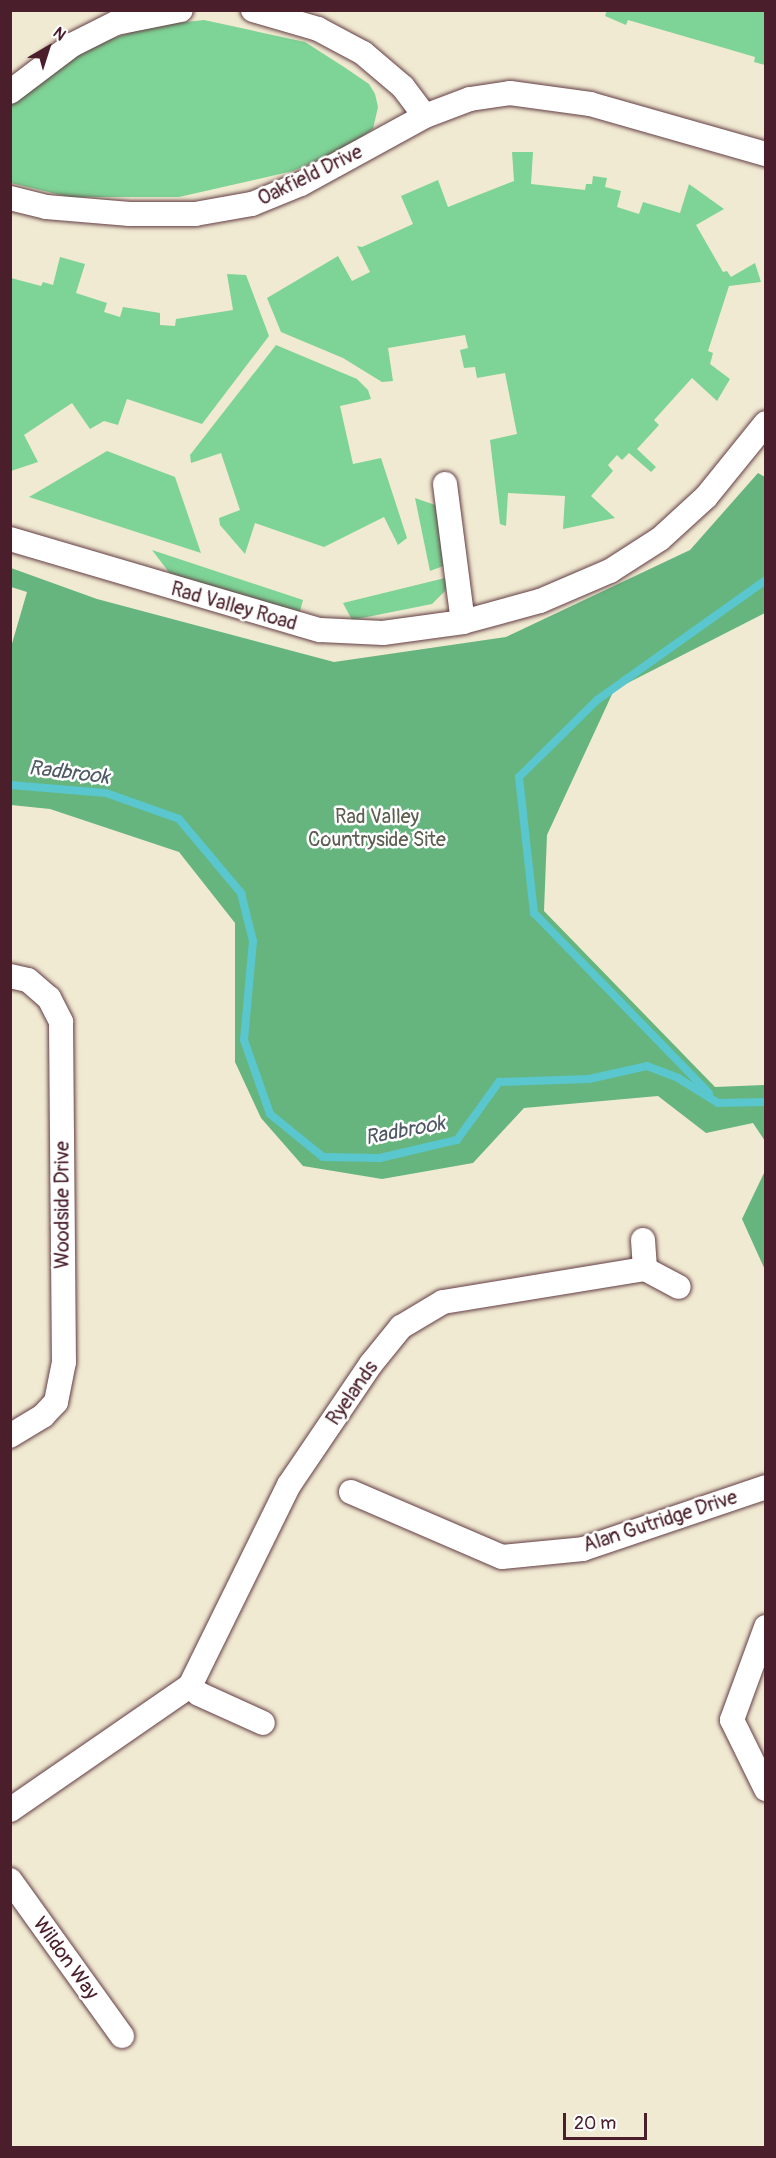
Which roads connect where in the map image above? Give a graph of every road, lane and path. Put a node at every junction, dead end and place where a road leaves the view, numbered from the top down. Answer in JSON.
{"nodes":[{"id":1,"x":181,"y":10,"type":"edge"},
{"id":2,"x":253,"y":10,"type":"edge"},
{"id":3,"x":10,"y":92,"type":"edge"},
{"id":4,"x":425,"y":116,"type":"junction"},
{"id":5,"x":765,"y":154,"type":"edge"},
{"id":6,"x":10,"y":198,"type":"edge"},
{"id":7,"x":765,"y":423,"type":"edge"},
{"id":8,"x":445,"y":484,"type":"dead end"},
{"id":9,"x":10,"y":539,"type":"edge"},
{"id":10,"x":463,"y":622,"type":"junction"},
{"id":11,"x":10,"y":976,"type":"edge"},
{"id":12,"x":643,"y":1240,"type":"dead end"},
{"id":13,"x":645,"y":1269,"type":"junction"},
{"id":14,"x":679,"y":1287,"type":"dead end"},
{"id":15,"x":10,"y":1436,"type":"edge"},
{"id":16,"x":765,"y":1487,"type":"edge"},
{"id":17,"x":351,"y":1492,"type":"dead end"},
{"id":18,"x":765,"y":1627,"type":"edge"},
{"id":19,"x":190,"y":1686,"type":"junction"},
{"id":20,"x":263,"y":1723,"type":"dead end"},
{"id":21,"x":765,"y":1790,"type":"edge"},
{"id":22,"x":10,"y":1810,"type":"edge"},
{"id":23,"x":10,"y":1880,"type":"edge"},
{"id":24,"x":122,"y":2036,"type":"dead end"}],
"edges":[{"from":1,"to":3,"type":"street"},
{"from":2,"to":4,"type":"street"},
{"from":4,"to":5,"type":"street","name":"Oakfield Drive"},
{"from":4,"to":6,"type":"street","name":"Oakfield Drive"},
{"from":7,"to":10,"type":"street","name":"Rad Valley Road"},
{"from":8,"to":10,"type":"street"},
{"from":9,"to":10,"type":"street","name":"Rad Valley Road"},
{"from":11,"to":15,"type":"street","name":"Woodside Drive"},
{"from":12,"to":13,"type":"street"},
{"from":13,"to":14,"type":"street"},
{"from":13,"to":19,"type":"street","name":"Ryelands"},
{"from":16,"to":17,"type":"street","name":"Alan Gutridge Drive"},
{"from":18,"to":21,"type":"street"},
{"from":19,"to":20,"type":"street"},
{"from":19,"to":22,"type":"street","name":"Ryelands"},
{"from":23,"to":24,"type":"street","name":"Wildon Way"}]}
